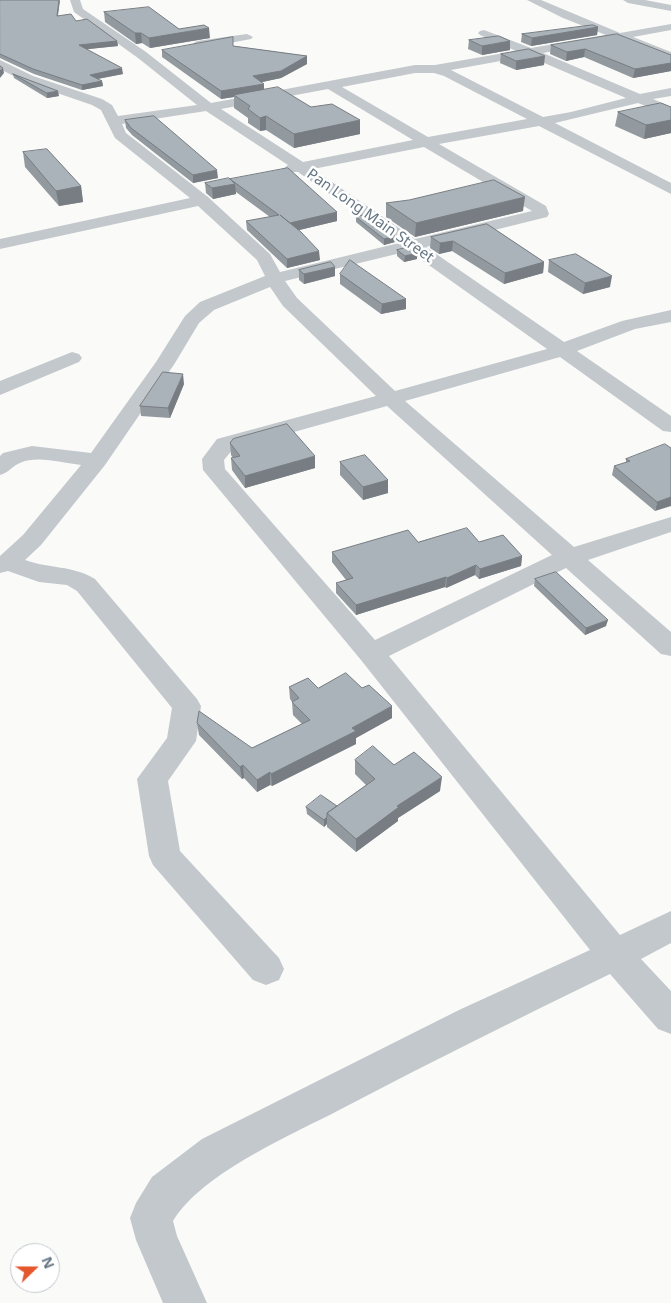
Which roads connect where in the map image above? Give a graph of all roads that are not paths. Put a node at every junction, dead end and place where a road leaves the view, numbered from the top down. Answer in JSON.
{"nodes":[{"id":1,"x":75,"y":0,"type":"edge"},
{"id":2,"x":532,"y":0,"type":"edge"},
{"id":3,"x":628,"y":0,"type":"edge"},
{"id":4,"x":671,"y":8,"type":"edge"},
{"id":5,"x":671,"y":27,"type":"edge"},
{"id":6,"x":484,"y":33,"type":"dead end"},
{"id":7,"x":622,"y":36,"type":"junction"},
{"id":8,"x":247,"y":37,"type":"dead end"},
{"id":9,"x":183,"y":48,"type":"edge"},
{"id":10,"x":526,"y":51,"type":"junction"},
{"id":11,"x":671,"y":56,"type":"edge"},
{"id":12,"x":0,"y":64,"type":"edge"},
{"id":13,"x":435,"y":69,"type":"junction"},
{"id":14,"x":332,"y":86,"type":"junction"},
{"id":15,"x":671,"y":92,"type":"edge"},
{"id":16,"x":640,"y":98,"type":"junction"},
{"id":17,"x":208,"y":107,"type":"junction"},
{"id":18,"x":671,"y":112,"type":"edge"},
{"id":19,"x":114,"y":121,"type":"junction"},
{"id":20,"x":539,"y":122,"type":"junction"},
{"id":21,"x":426,"y":143,"type":"junction"},
{"id":22,"x":299,"y":166,"type":"junction"},
{"id":23,"x":272,"y":172,"type":"edge"},
{"id":24,"x":668,"y":186,"type":"edge"},
{"id":25,"x":200,"y":192,"type":"junction"},
{"id":26,"x":0,"y":244,"type":"edge"},
{"id":27,"x":411,"y":245,"type":"junction"},
{"id":28,"x":276,"y":278,"type":"junction"},
{"id":29,"x":671,"y":316,"type":"edge"},
{"id":30,"x":561,"y":351,"type":"junction"},
{"id":31,"x":72,"y":358,"type":"dead end"},
{"id":32,"x":0,"y":389,"type":"edge"},
{"id":33,"x":392,"y":399,"type":"junction"},
{"id":34,"x":671,"y":426,"type":"edge"},
{"id":35,"x":97,"y":460,"type":"junction"},
{"id":36,"x":0,"y":468,"type":"edge"},
{"id":37,"x":671,"y":524,"type":"edge"},
{"id":38,"x":571,"y":558,"type":"junction"},
{"id":39,"x":4,"y":563,"type":"edge"},
{"id":40,"x":671,"y":647,"type":"edge"},
{"id":41,"x":371,"y":653,"type":"junction"},
{"id":42,"x":671,"y":926,"type":"edge"},
{"id":43,"x":615,"y":955,"type":"junction"},
{"id":44,"x":266,"y":969,"type":"dead end"},
{"id":45,"x":671,"y":1017,"type":"edge"},
{"id":46,"x":185,"y":1303,"type":"edge"}],
"edges":[{"from":1,"to":17,"type":"street","name":"Pan Long Main Street"},
{"from":2,"to":7,"type":"street"},
{"from":3,"to":4,"type":"street"},
{"from":5,"to":7,"type":"street"},
{"from":6,"to":10,"type":"street"},
{"from":7,"to":10,"type":"street"},
{"from":7,"to":11,"type":"street"},
{"from":8,"to":9,"type":"street"},
{"from":10,"to":13,"type":"street"},
{"from":10,"to":16,"type":"street"},
{"from":12,"to":19,"type":"street"},
{"from":13,"to":14,"type":"street"},
{"from":13,"to":20,"type":"street"},
{"from":14,"to":17,"type":"street"},
{"from":14,"to":21,"type":"street"},
{"from":15,"to":16,"type":"street"},
{"from":16,"to":18,"type":"street"},
{"from":16,"to":20,"type":"street"},
{"from":17,"to":19,"type":"street"},
{"from":17,"to":22,"type":"street","name":"Pan Long Main Street"},
{"from":19,"to":25,"type":"street"},
{"from":20,"to":21,"type":"street"},
{"from":20,"to":24,"type":"street"},
{"from":21,"to":22,"type":"street"},
{"from":21,"to":27,"type":"street"},
{"from":22,"to":23,"type":"street"},
{"from":22,"to":27,"type":"street","name":"Pan Long Main Street"},
{"from":25,"to":26,"type":"street"},
{"from":25,"to":28,"type":"street"},
{"from":27,"to":28,"type":"street"},
{"from":27,"to":30,"type":"street","name":"Pan Long Main Street"},
{"from":28,"to":33,"type":"street"},
{"from":28,"to":35,"type":"street"},
{"from":29,"to":30,"type":"street"},
{"from":30,"to":33,"type":"street"},
{"from":30,"to":34,"type":"street","name":"Pan Long Main Street"},
{"from":31,"to":32,"type":"street"},
{"from":33,"to":38,"type":"street"},
{"from":33,"to":41,"type":"street"},
{"from":35,"to":36,"type":"street"},
{"from":35,"to":39,"type":"street"},
{"from":37,"to":38,"type":"street"},
{"from":38,"to":40,"type":"street"},
{"from":38,"to":41,"type":"street"},
{"from":39,"to":44,"type":"street"},
{"from":41,"to":43,"type":"street"},
{"from":42,"to":43,"type":"street"},
{"from":43,"to":45,"type":"street"},
{"from":43,"to":46,"type":"street"}]}
